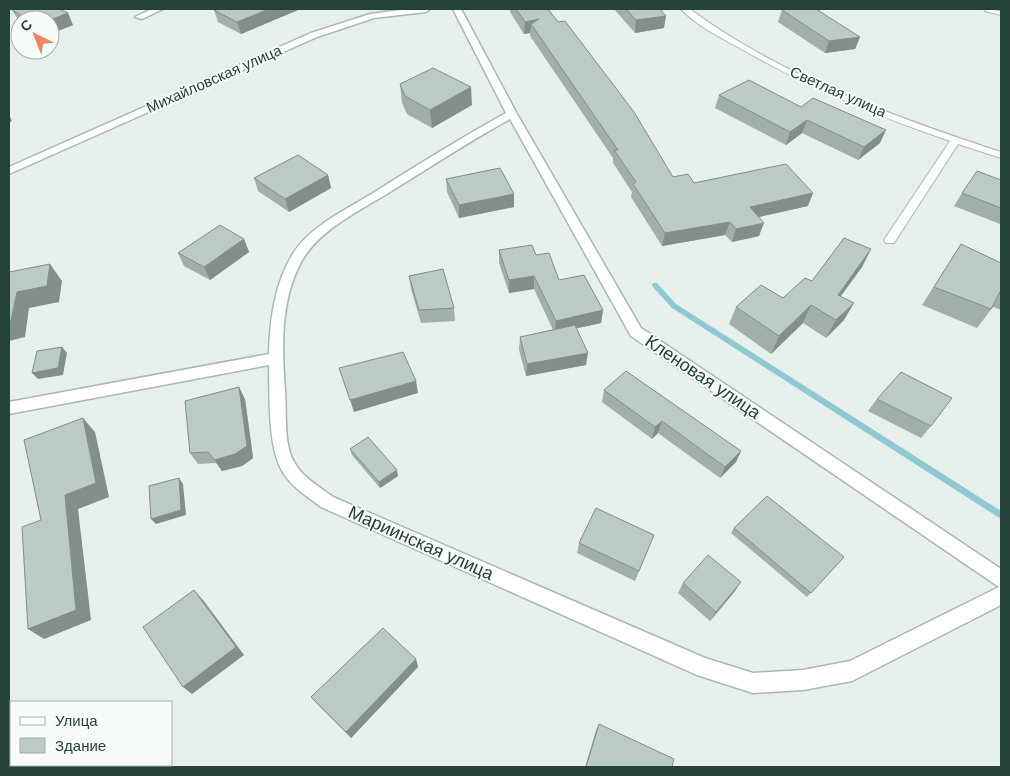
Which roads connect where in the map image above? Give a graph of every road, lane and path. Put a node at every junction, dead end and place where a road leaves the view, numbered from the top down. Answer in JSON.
{"nodes":[{"id":1,"x":159,"y":9,"type":"edge"},
{"id":2,"x":426,"y":9,"type":"edge"},
{"id":3,"x":457,"y":9,"type":"edge"},
{"id":4,"x":685,"y":9,"type":"edge"},
{"id":5,"x":988,"y":9,"type":"edge"},
{"id":6,"x":1001,"y":13,"type":"edge"},
{"id":7,"x":139,"y":16,"type":"dead end"},
{"id":8,"x":512,"y":114,"type":"junction"},
{"id":9,"x":956,"y":140,"type":"junction"},
{"id":10,"x":1001,"y":154,"type":"edge"},
{"id":11,"x":9,"y":171,"type":"edge"},
{"id":12,"x":890,"y":240,"type":"dead end"},
{"id":13,"x":276,"y":358,"type":"junction"},
{"id":14,"x":9,"y":408,"type":"edge"},
{"id":15,"x":1001,"y":579,"type":"edge"},
{"id":16,"x":1001,"y":595,"type":"edge"}],
"edges":[{"from":1,"to":7,"type":"street"},
{"from":2,"to":11,"type":"street","name":"Михайловская улица"},
{"from":3,"to":8,"type":"street","name":"Кленовая улица"},
{"from":4,"to":9,"type":"lane","name":"Светлая улица"},
{"from":5,"to":6,"type":"lane"},
{"from":8,"to":13,"type":"street","name":"Мариинская улица"},
{"from":8,"to":15,"type":"street","name":"Кленовая улица"},
{"from":9,"to":10,"type":"lane","name":"Светлая улица"},
{"from":9,"to":12,"type":"lane"},
{"from":13,"to":14,"type":"street"},
{"from":13,"to":16,"type":"street","name":"Мариинская улица"}]}
